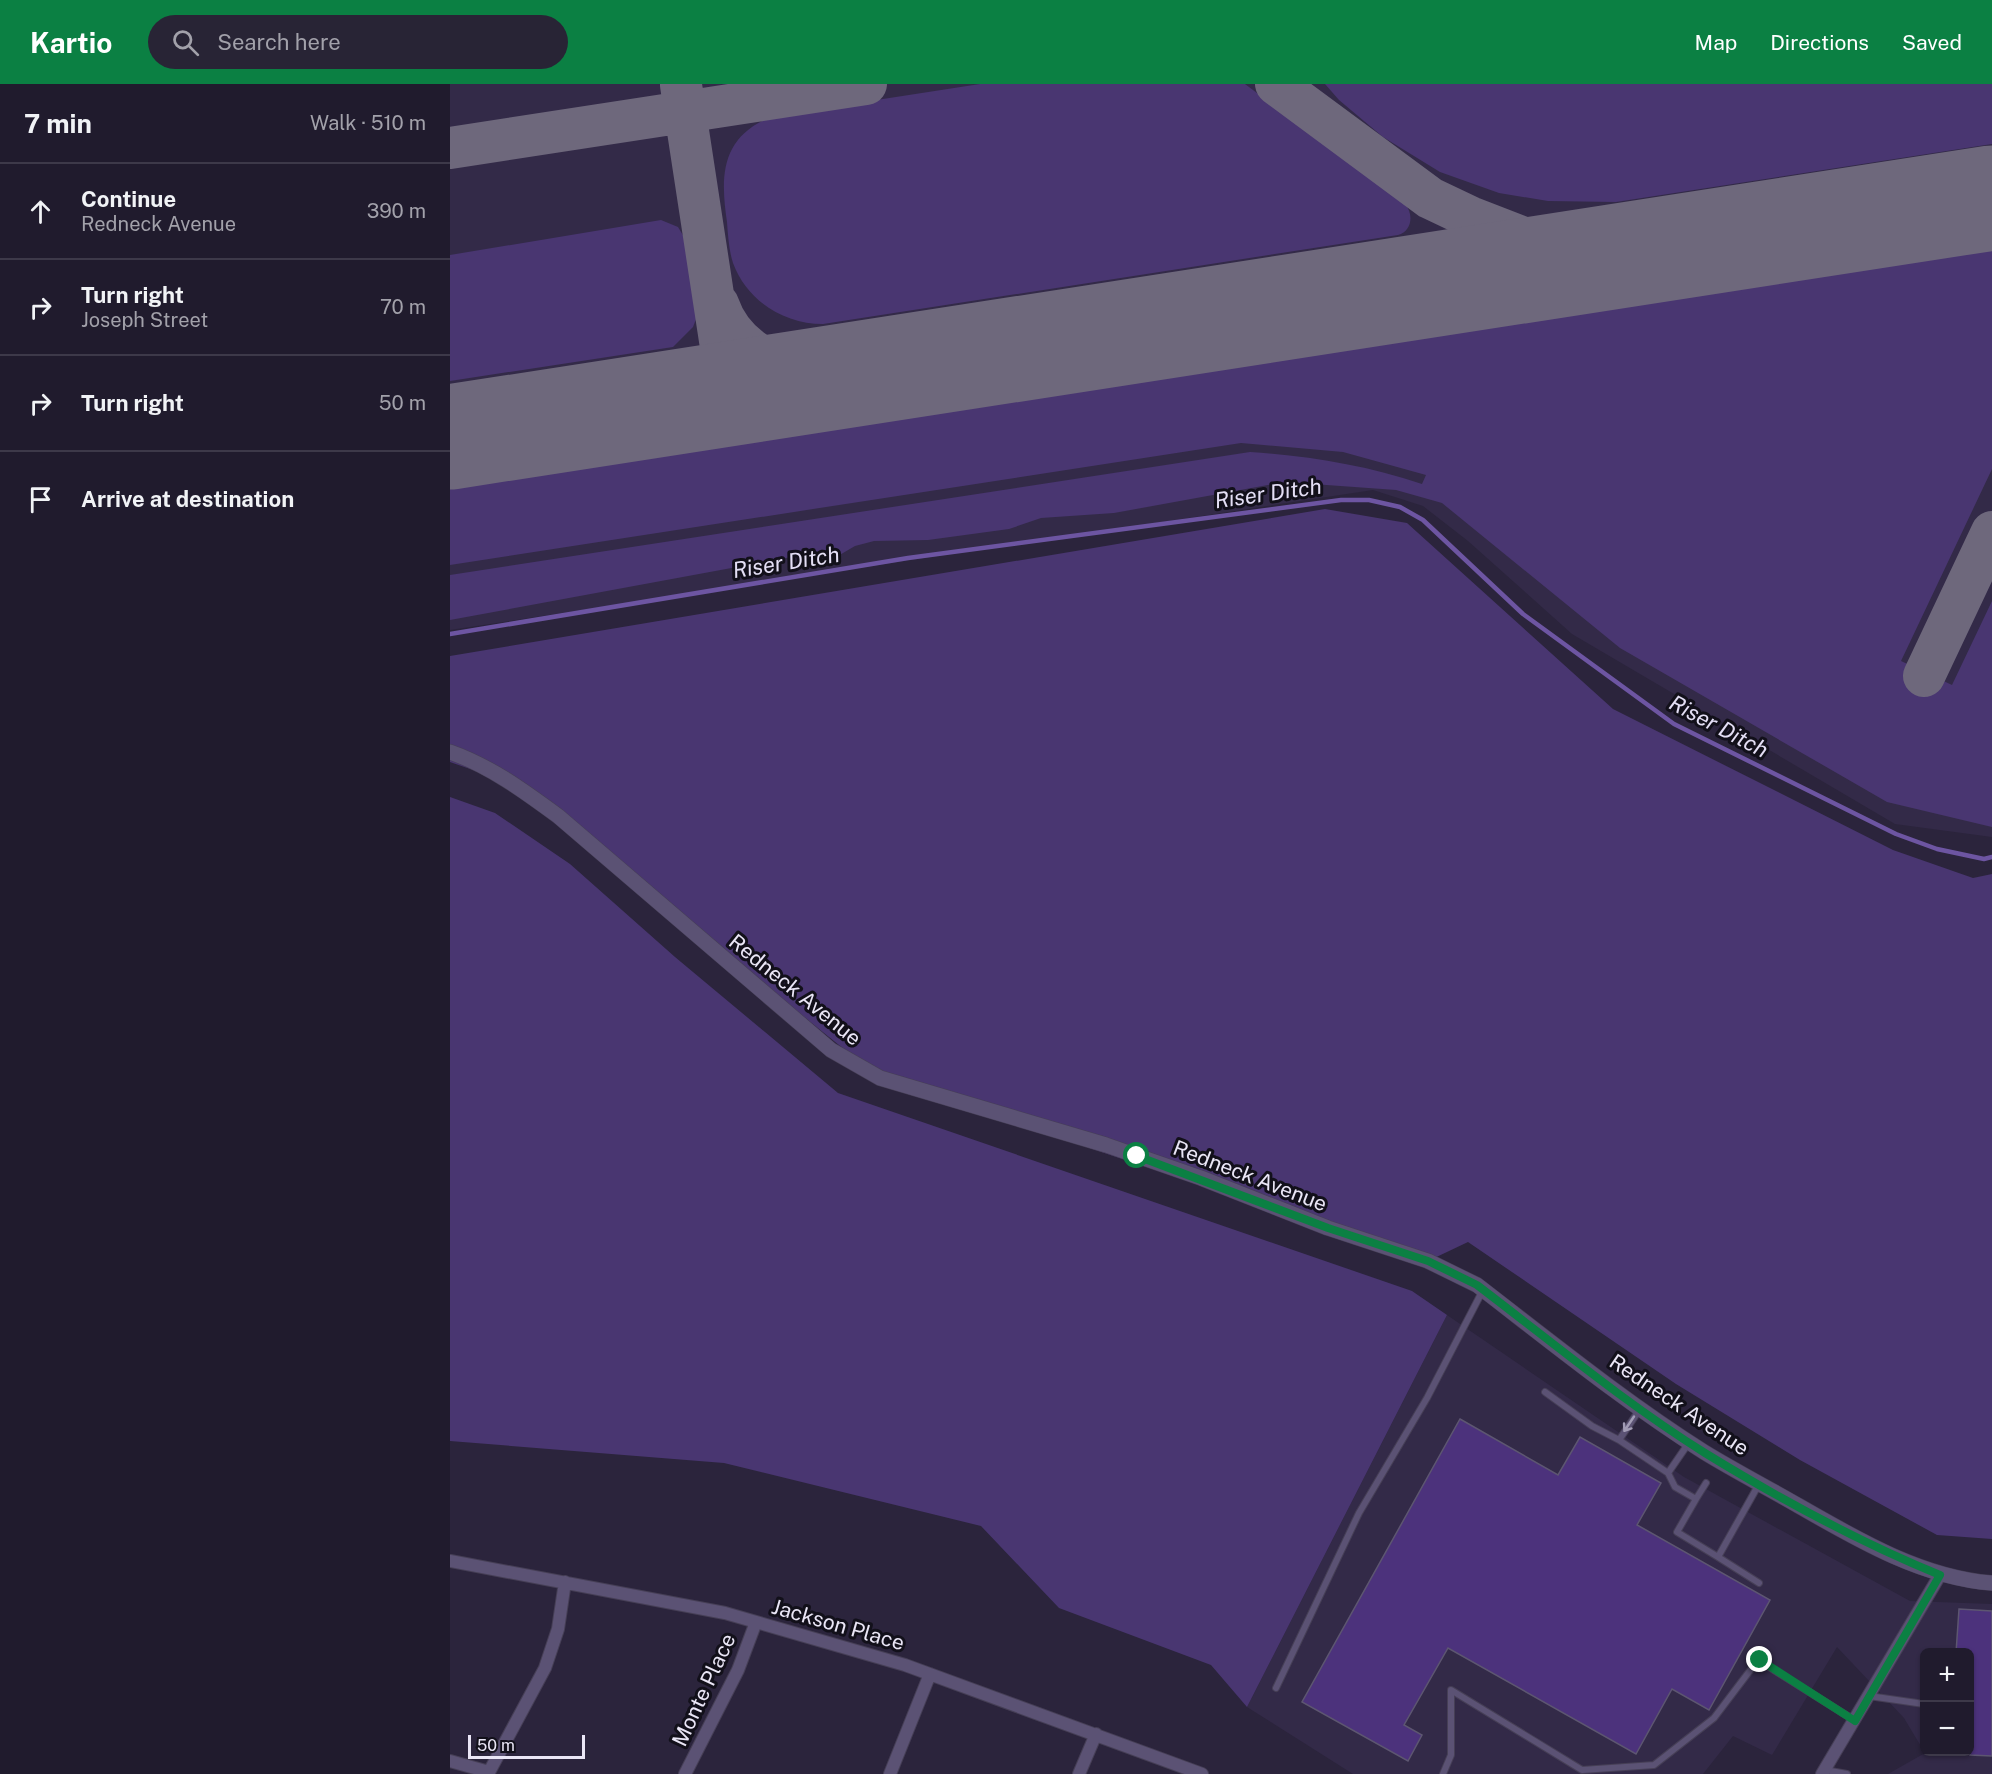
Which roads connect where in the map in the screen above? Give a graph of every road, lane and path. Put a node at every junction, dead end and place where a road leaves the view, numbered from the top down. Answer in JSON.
{"nodes":[{"id":1,"x":450,"y":752,"type":"edge"},
{"id":2,"x":1483,"y":1290,"type":"junction"},
{"id":3,"x":1545,"y":1392,"type":"dead end"},
{"id":4,"x":1640,"y":1408,"type":"junction"},
{"id":5,"x":1619,"y":1440,"type":"junction"},
{"id":6,"x":1690,"y":1442,"type":"junction"},
{"id":7,"x":1668,"y":1473,"type":"junction"},
{"id":8,"x":1706,"y":1483,"type":"dead end"},
{"id":9,"x":1759,"y":1483,"type":"junction"},
{"id":10,"x":1696,"y":1499,"type":"junction"},
{"id":11,"x":1718,"y":1557,"type":"junction"},
{"id":12,"x":450,"y":1562,"type":"edge"},
{"id":13,"x":1940,"y":1575,"type":"junction"},
{"id":14,"x":565,"y":1582,"type":"junction"},
{"id":15,"x":1759,"y":1583,"type":"dead end"},
{"id":16,"x":1992,"y":1583,"type":"edge"},
{"id":17,"x":756,"y":1622,"type":"junction"},
{"id":18,"x":930,"y":1674,"type":"junction"},
{"id":19,"x":1276,"y":1688,"type":"dead end"},
{"id":20,"x":1869,"y":1696,"type":"junction"},
{"id":21,"x":1920,"y":1703,"type":"edge"},
{"id":22,"x":1855,"y":1721,"type":"junction"},
{"id":23,"x":1096,"y":1734,"type":"junction"},
{"id":24,"x":450,"y":1761,"type":"edge"},
{"id":25,"x":1581,"y":1772,"type":"edge"},
{"id":26,"x":1823,"y":1772,"type":"edge"},
{"id":27,"x":488,"y":1773,"type":"edge"},
{"id":28,"x":685,"y":1774,"type":"edge"},
{"id":29,"x":890,"y":1774,"type":"edge"},
{"id":30,"x":1079,"y":1774,"type":"edge"},
{"id":31,"x":1202,"y":1774,"type":"edge"},
{"id":32,"x":1443,"y":1774,"type":"edge"},
{"id":33,"x":1847,"y":1774,"type":"edge"}],
"edges":[{"from":1,"to":2,"type":"street","name":"Redneck Avenue"},
{"from":2,"to":4,"type":"street","name":"Redneck Avenue"},
{"from":2,"to":19,"type":"lane"},
{"from":3,"to":5,"type":"lane"},
{"from":4,"to":5,"type":"lane","one_way":true},
{"from":4,"to":6,"type":"street","name":"Redneck Avenue"},
{"from":5,"to":7,"type":"lane"},
{"from":6,"to":7,"type":"lane"},
{"from":6,"to":9,"type":"street","name":"Redneck Avenue"},
{"from":7,"to":10,"type":"lane"},
{"from":8,"to":10,"type":"lane"},
{"from":9,"to":11,"type":"lane"},
{"from":9,"to":13,"type":"street","name":"Redneck Avenue"},
{"from":10,"to":11,"type":"lane"},
{"from":11,"to":15,"type":"lane"},
{"from":12,"to":14,"type":"street","name":"Jackson Place"},
{"from":13,"to":16,"type":"street","name":"Redneck Avenue"},
{"from":13,"to":20,"type":"street"},
{"from":14,"to":17,"type":"street","name":"Jackson Place"},
{"from":14,"to":27,"type":"street"},
{"from":17,"to":18,"type":"street","name":"Jackson Place"},
{"from":17,"to":28,"type":"street","name":"Monte Place"},
{"from":18,"to":23,"type":"street","name":"Jackson Place"},
{"from":18,"to":29,"type":"street"},
{"from":20,"to":21,"type":"lane"},
{"from":20,"to":22,"type":"street"},
{"from":22,"to":25,"type":"lane"},
{"from":22,"to":26,"type":"street"},
{"from":23,"to":30,"type":"street"},
{"from":23,"to":31,"type":"street","name":"Jackson Place"},
{"from":24,"to":27,"type":"street"},
{"from":25,"to":32,"type":"lane"},
{"from":26,"to":33,"type":"lane"}]}
